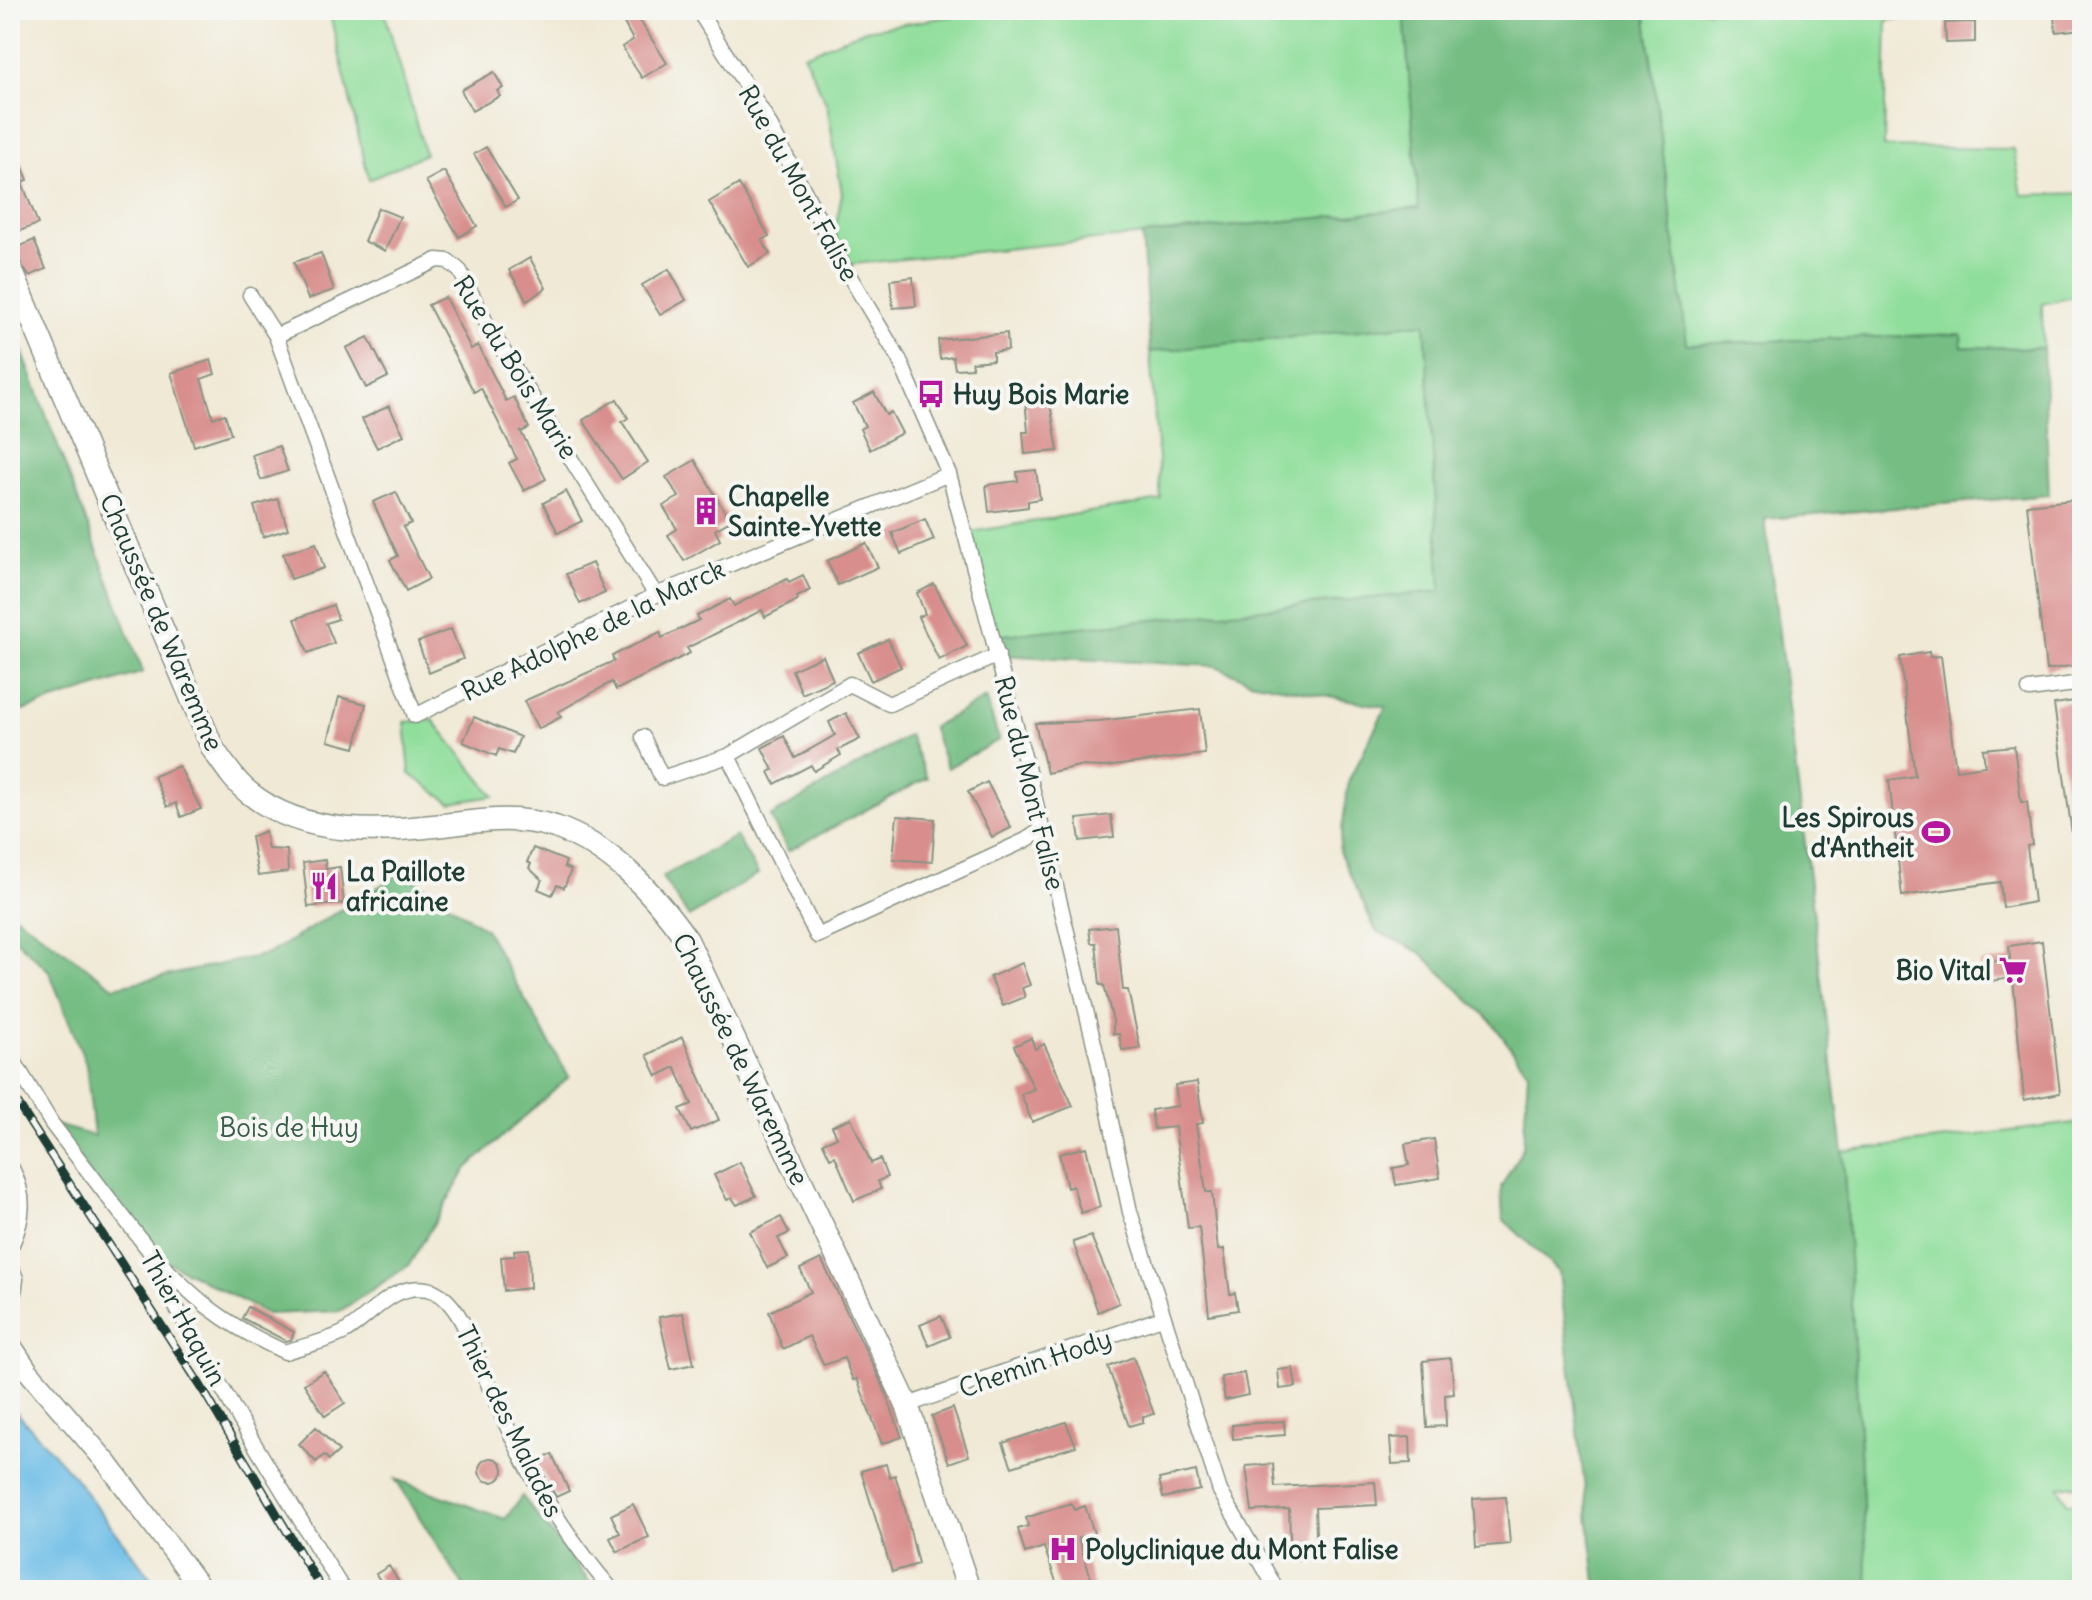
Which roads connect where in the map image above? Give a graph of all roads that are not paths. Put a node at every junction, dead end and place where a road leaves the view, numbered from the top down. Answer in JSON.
{"nodes":[{"id":1,"x":698,"y":10,"type":"edge"},
{"id":2,"x":10,"y":267,"type":"edge"},
{"id":3,"x":250,"y":295,"type":"dead end"},
{"id":4,"x":276,"y":336,"type":"junction"},
{"id":5,"x":949,"y":474,"type":"junction"},
{"id":6,"x":656,"y":595,"type":"junction"},
{"id":7,"x":998,"y":655,"type":"junction"},
{"id":8,"x":2082,"y":683,"type":"edge"},
{"id":9,"x":2029,"y":690,"type":"dead end"},
{"id":10,"x":643,"y":737,"type":"dead end"},
{"id":11,"x":728,"y":756,"type":"junction"},
{"id":12,"x":1043,"y":829,"type":"junction"},
{"id":13,"x":10,"y":1055,"type":"edge"},
{"id":14,"x":10,"y":1171,"type":"edge"},
{"id":15,"x":10,"y":1241,"type":"edge"},
{"id":16,"x":151,"y":1253,"type":"junction"},
{"id":17,"x":10,"y":1272,"type":"edge"},
{"id":18,"x":10,"y":1300,"type":"edge"},
{"id":19,"x":1162,"y":1318,"type":"junction"},
{"id":20,"x":10,"y":1344,"type":"edge"},
{"id":21,"x":907,"y":1405,"type":"junction"},
{"id":22,"x":202,"y":1590,"type":"edge"},
{"id":23,"x":343,"y":1590,"type":"edge"},
{"id":24,"x":612,"y":1590,"type":"edge"},
{"id":25,"x":969,"y":1590,"type":"edge"},
{"id":26,"x":1277,"y":1590,"type":"edge"}],
"edges":[{"from":1,"to":5,"type":"street","name":"Rue du Mont Falise"},
{"from":2,"to":21,"type":"main road","name":"Chaussée de Waremme"},
{"from":3,"to":4,"type":"street"},
{"from":4,"to":6,"type":"street","name":"Rue du Bois Marie"},
{"from":4,"to":6,"type":"street","name":"Rue Adolphe de la Marck"},
{"from":5,"to":6,"type":"street","name":"Rue Adolphe de la Marck"},
{"from":5,"to":7,"type":"street","name":"Rue du Mont Falise"},
{"from":7,"to":11,"type":"street"},
{"from":7,"to":12,"type":"street","name":"Rue du Mont Falise"},
{"from":8,"to":9,"type":"street"},
{"from":10,"to":11,"type":"street"},
{"from":11,"to":12,"type":"street"},
{"from":12,"to":19,"type":"street","name":"Rue du Mont Falise"},
{"from":13,"to":16,"type":"street","name":"Thier Haquin"},
{"from":14,"to":15,"type":"main road"},
{"from":16,"to":23,"type":"street","name":"Thier Haquin"},
{"from":16,"to":24,"type":"street","name":"Thier des Malades"},
{"from":17,"to":18,"type":"main road"},
{"from":19,"to":21,"type":"street","name":"Chemin Hody"},
{"from":19,"to":26,"type":"street","name":"Rue du Mont Falise"},
{"from":20,"to":22,"type":"main road"},
{"from":21,"to":25,"type":"main road","name":"Chaussée de Waremme"}]}
